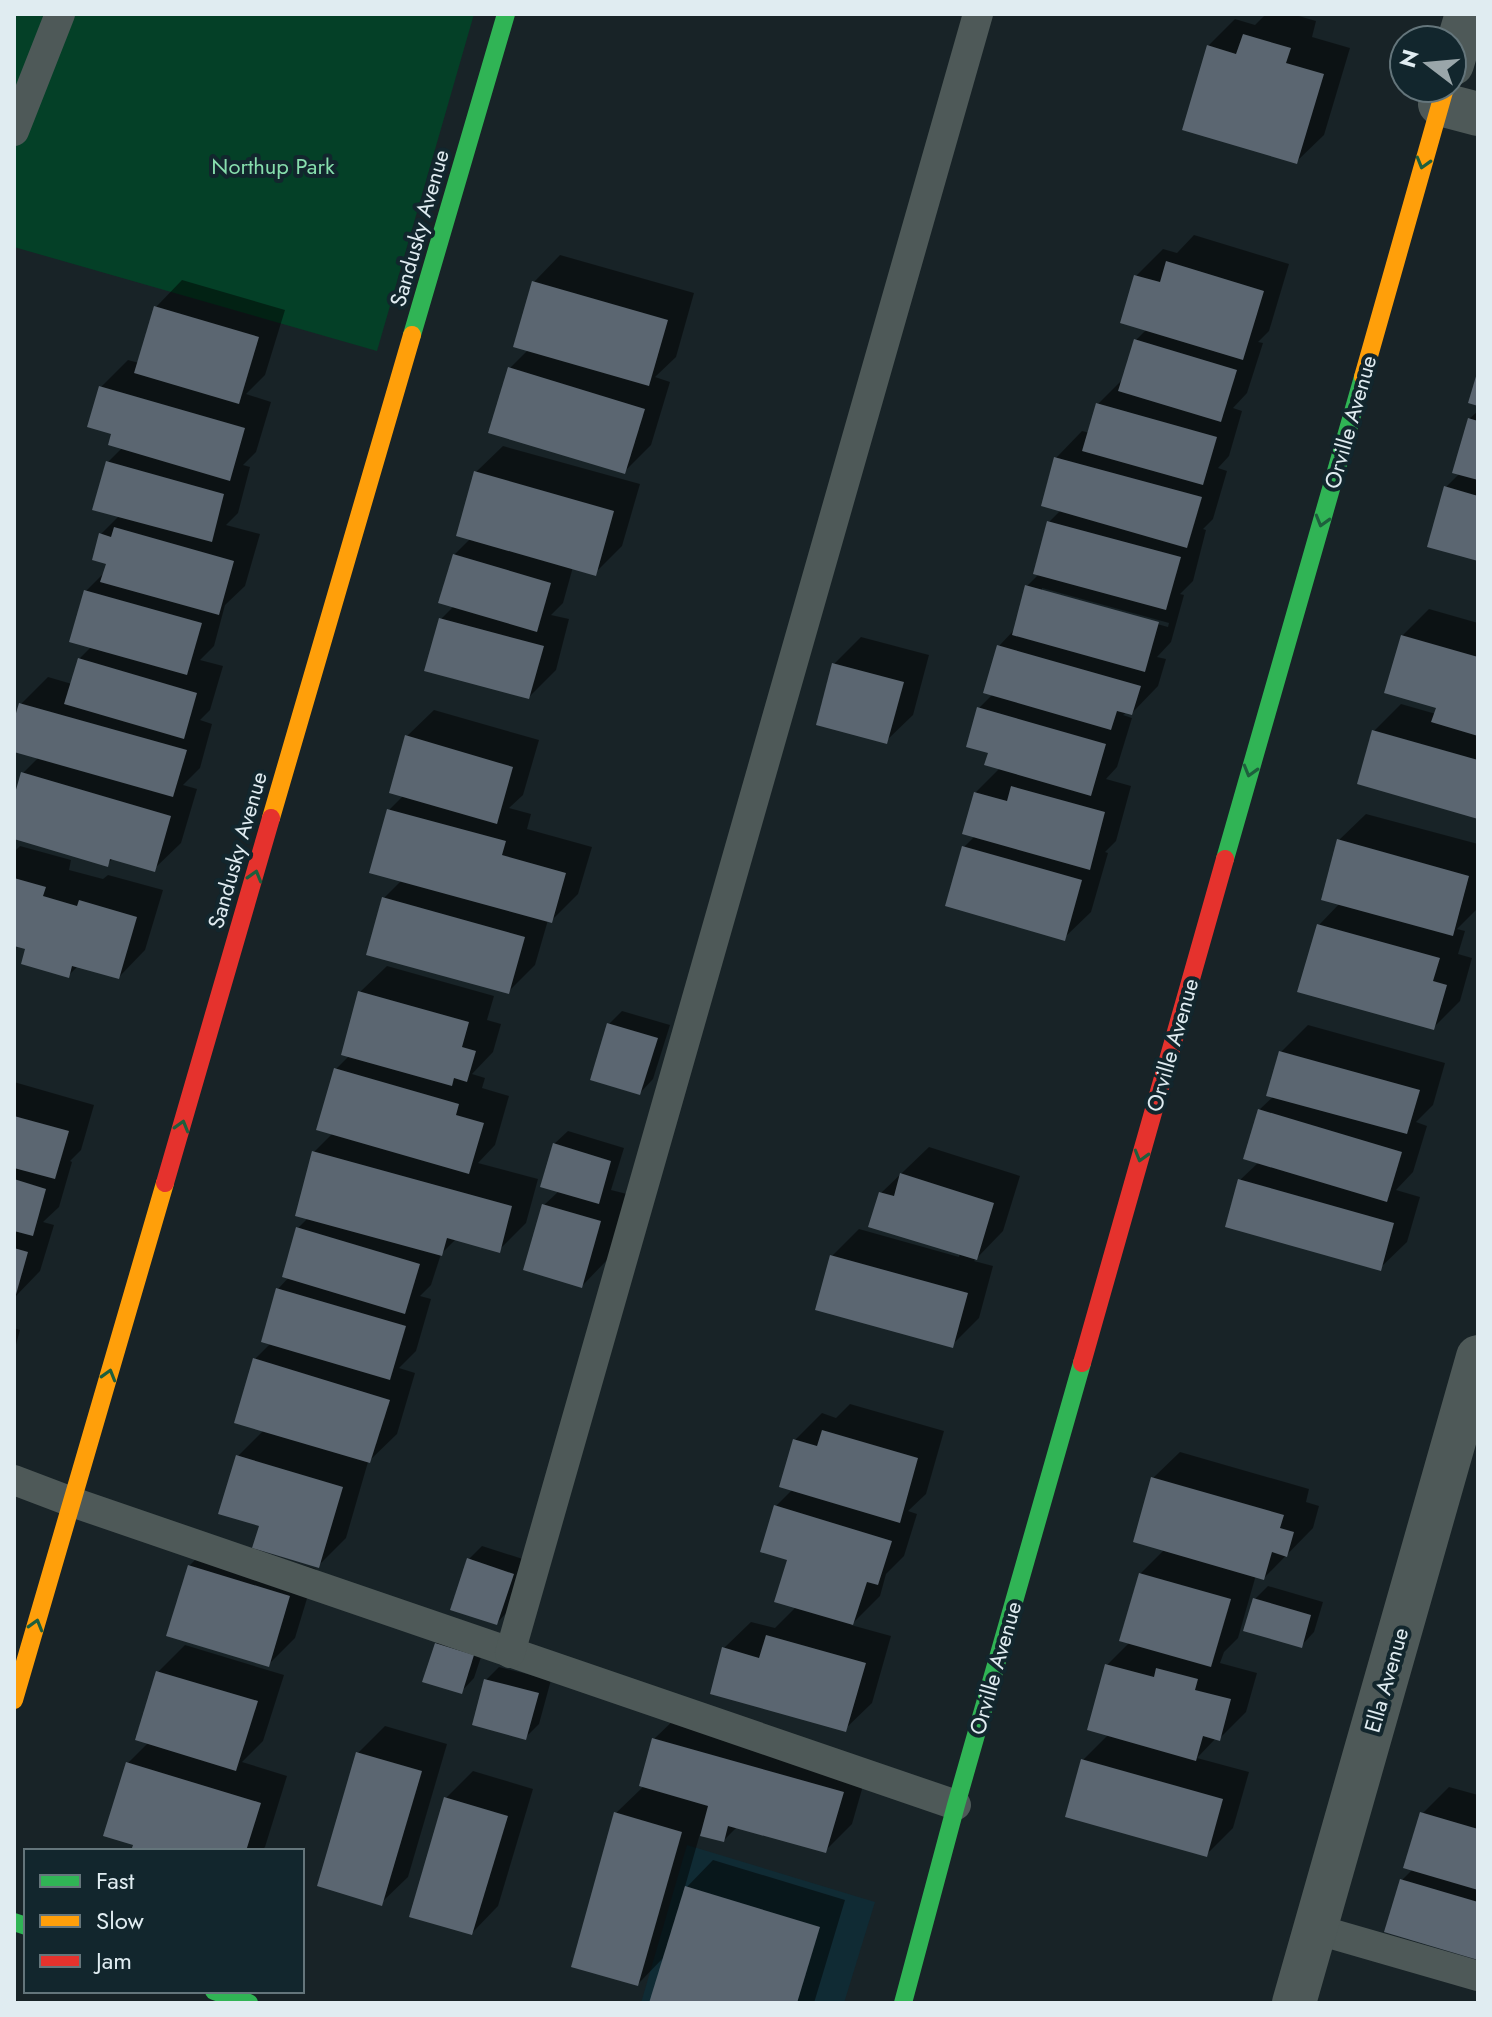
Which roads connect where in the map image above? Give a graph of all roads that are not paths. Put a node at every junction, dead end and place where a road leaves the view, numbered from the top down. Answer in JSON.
{"nodes":[{"id":1,"x":60,"y":14,"type":"edge"},
{"id":2,"x":506,"y":14,"type":"edge"},
{"id":3,"x":978,"y":14,"type":"edge"},
{"id":4,"x":1451,"y":104,"type":"edge"},
{"id":5,"x":14,"y":131,"type":"edge"},
{"id":6,"x":1478,"y":1357,"type":"edge"},
{"id":7,"x":14,"y":1480,"type":"edge"},
{"id":8,"x":72,"y":1502,"type":"junction"},
{"id":9,"x":510,"y":1653,"type":"junction"},
{"id":10,"x":14,"y":1700,"type":"edge"},
{"id":11,"x":956,"y":1805,"type":"junction"},
{"id":12,"x":1315,"y":1929,"type":"junction"},
{"id":13,"x":1478,"y":1976,"type":"edge"},
{"id":14,"x":220,"y":1993,"type":"edge"},
{"id":15,"x":249,"y":2003,"type":"edge"},
{"id":16,"x":903,"y":2003,"type":"edge"},
{"id":17,"x":1294,"y":2003,"type":"edge"}],
"edges":[{"from":1,"to":5,"type":"lane"},
{"from":8,"to":2,"type":"street","name":"Sandusky Avenue","one_way":true},
{"from":3,"to":9,"type":"lane"},
{"from":4,"to":11,"type":"street","name":"Orville Avenue","one_way":true},
{"from":6,"to":12,"type":"street","name":"Ella Avenue"},
{"from":7,"to":8,"type":"lane"},
{"from":8,"to":9,"type":"lane"},
{"from":10,"to":8,"type":"street","name":"Sandusky Avenue","one_way":true},
{"from":9,"to":11,"type":"lane"},
{"from":11,"to":16,"type":"street","name":"Orville Avenue"},
{"from":12,"to":13,"type":"lane"},
{"from":12,"to":17,"type":"street","name":"Ella Avenue"},
{"from":14,"to":15,"type":"street"}]}
